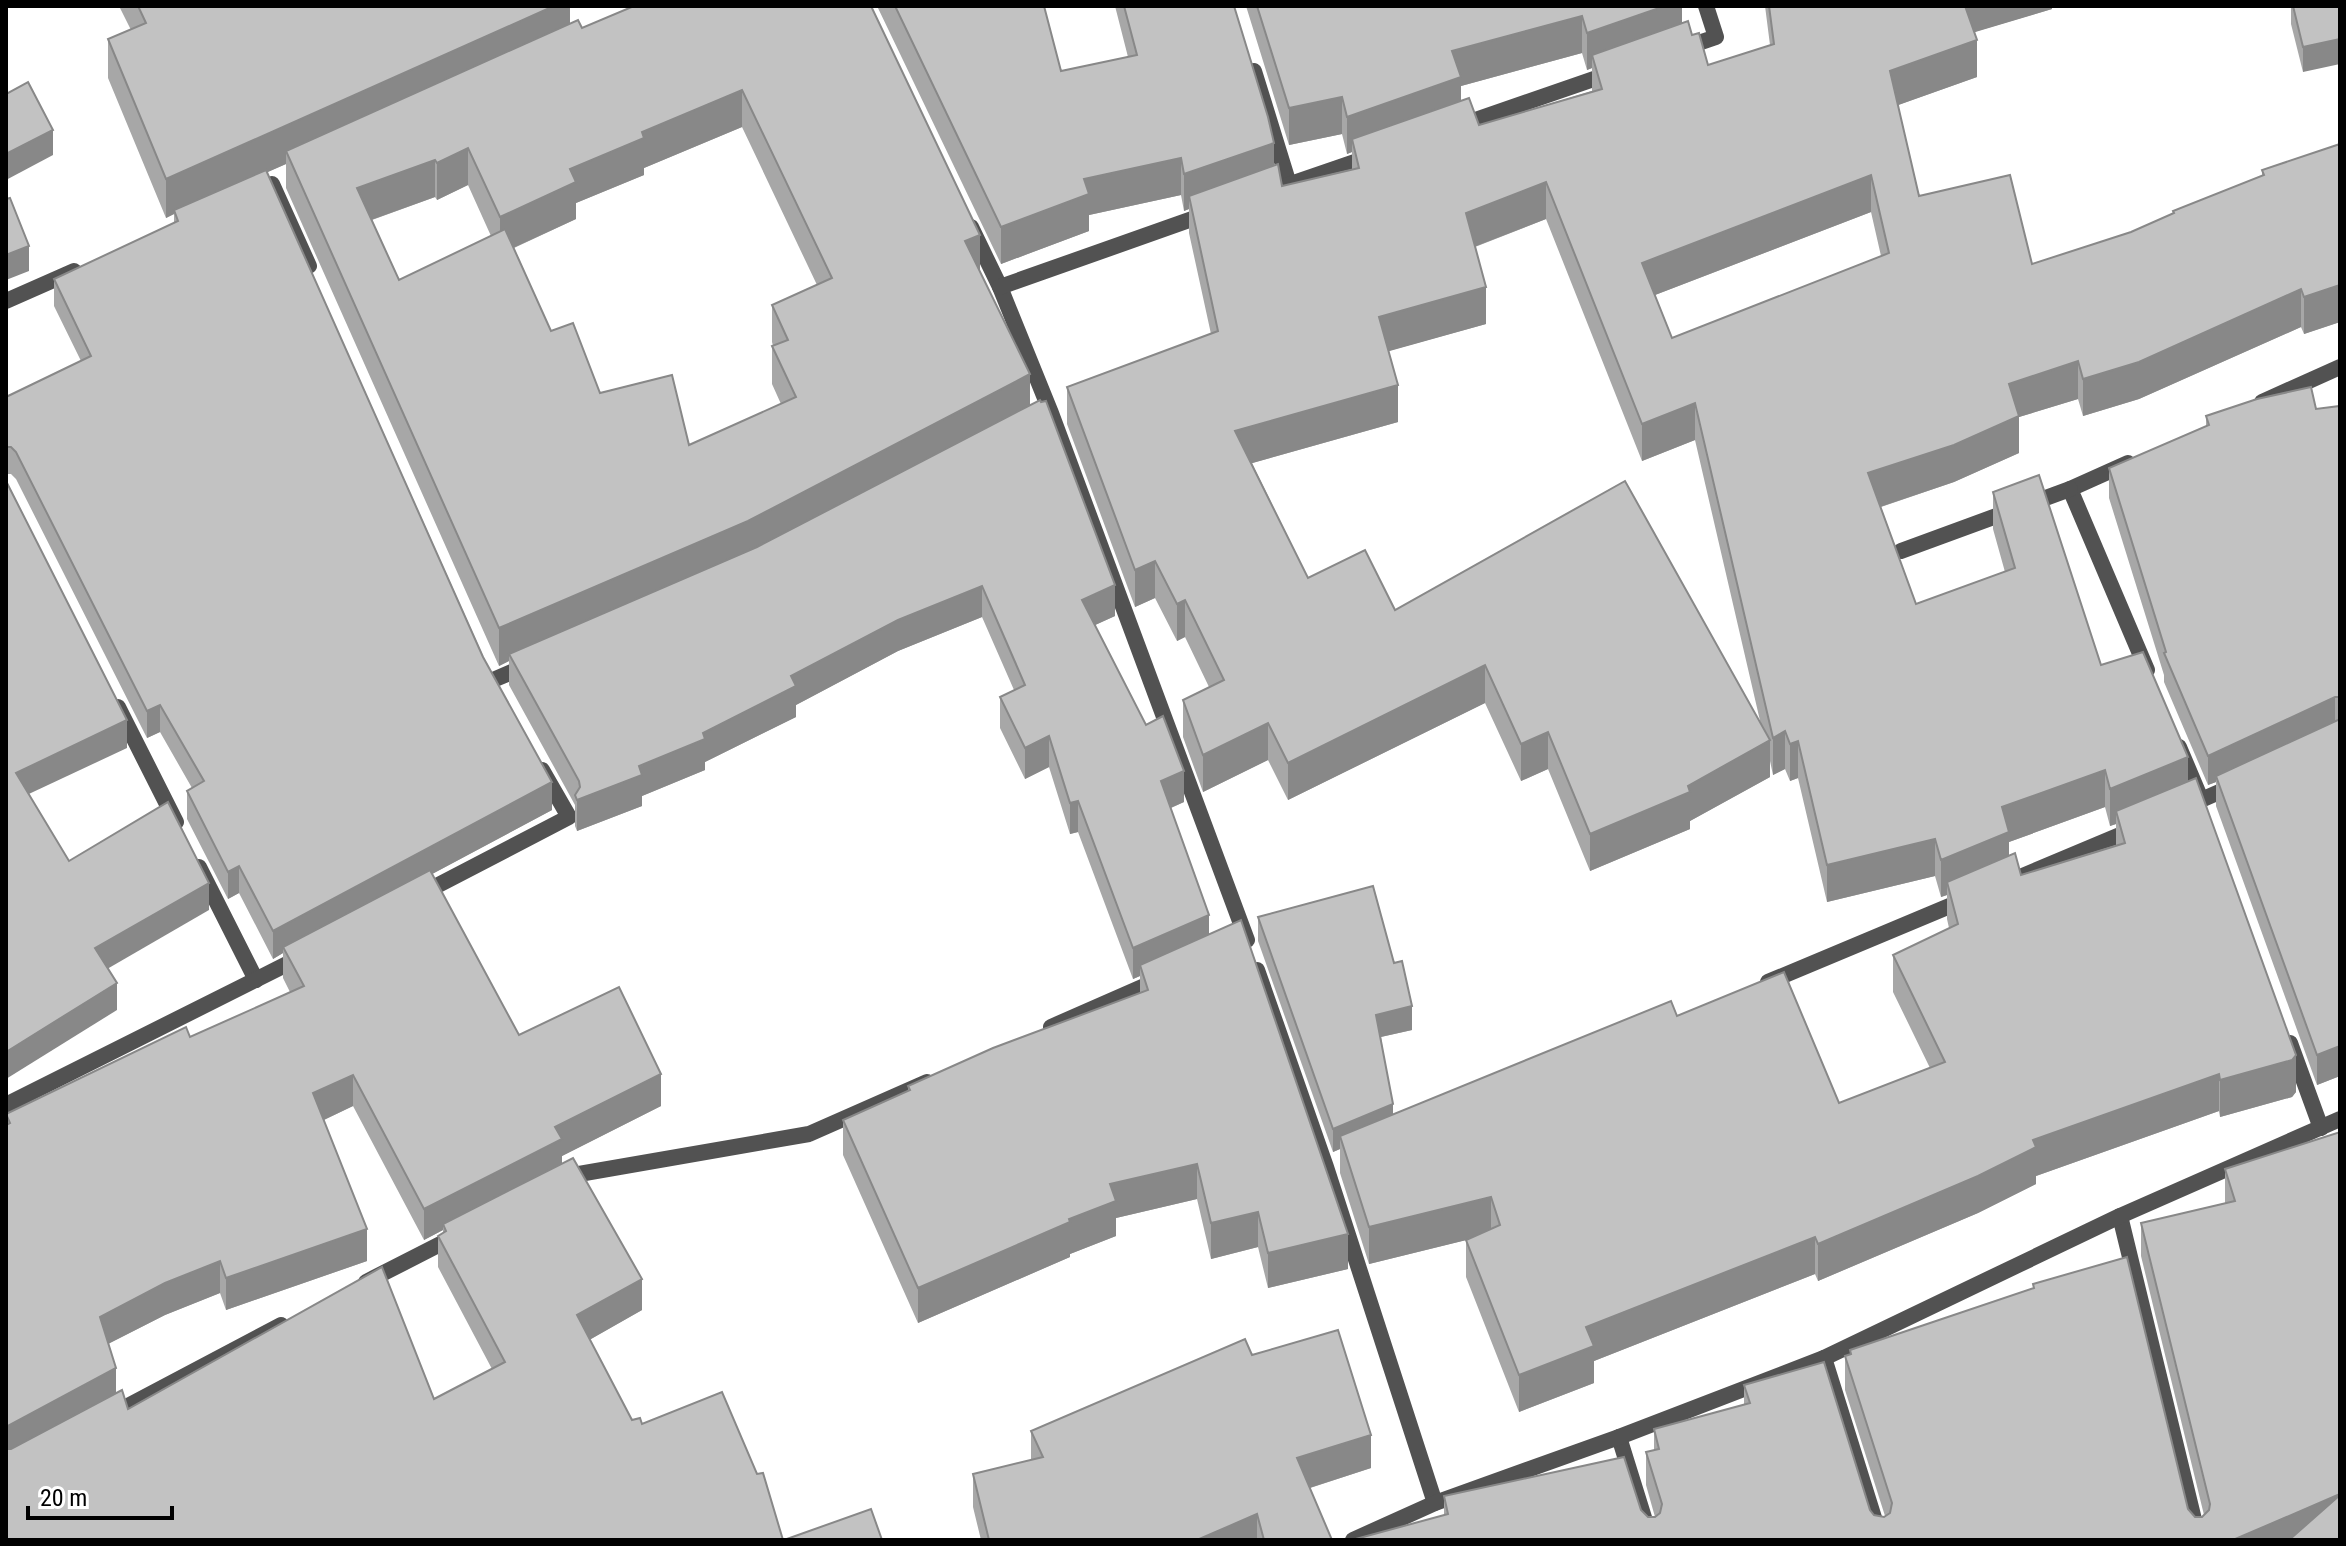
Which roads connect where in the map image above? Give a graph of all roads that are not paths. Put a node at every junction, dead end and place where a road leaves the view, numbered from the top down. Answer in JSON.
{"nodes":[{"id":1,"x":1706,"y":6,"type":"edge"},
{"id":2,"x":1248,"y":51,"type":"edge"},
{"id":3,"x":1672,"y":52,"type":"edge"},
{"id":4,"x":1628,"y":68,"type":"edge"},
{"id":5,"x":1436,"y":134,"type":"edge"},
{"id":6,"x":1392,"y":149,"type":"edge"},
{"id":7,"x":272,"y":184,"type":"edge"},
{"id":8,"x":1289,"y":184,"type":"junction"},
{"id":9,"x":1260,"y":195,"type":"edge"},
{"id":10,"x":1231,"y":205,"type":"edge"},
{"id":11,"x":966,"y":217,"type":"edge"},
{"id":12,"x":90,"y":264,"type":"edge"},
{"id":13,"x":318,"y":286,"type":"edge"},
{"id":14,"x":1000,"y":287,"type":"junction"},
{"id":15,"x":6,"y":301,"type":"edge"},
{"id":16,"x":2340,"y":367,"type":"edge"},
{"id":17,"x":2240,"y":412,"type":"edge"},
{"id":18,"x":2141,"y":457,"type":"edge"},
{"id":19,"x":2070,"y":489,"type":"junction"},
{"id":20,"x":1901,"y":551,"type":"dead end"},
{"id":21,"x":551,"y":655,"type":"edge"},
{"id":22,"x":493,"y":680,"type":"edge"},
{"id":23,"x":2154,"y":687,"type":"edge"},
{"id":24,"x":113,"y":697,"type":"edge"},
{"id":25,"x":2172,"y":730,"type":"edge"},
{"id":26,"x":531,"y":749,"type":"edge"},
{"id":27,"x":2243,"y":781,"type":"edge"},
{"id":28,"x":2204,"y":808,"type":"junction"},
{"id":29,"x":2173,"y":812,"type":"edge"},
{"id":30,"x":2143,"y":825,"type":"edge"},
{"id":31,"x":405,"y":902,"type":"edge"},
{"id":32,"x":310,"y":952,"type":"edge"},
{"id":33,"x":1174,"y":973,"type":"edge"},
{"id":34,"x":256,"y":980,"type":"junction"},
{"id":35,"x":1749,"y":990,"type":"edge"},
{"id":36,"x":2283,"y":1023,"type":"edge"},
{"id":37,"x":1043,"y":1031,"type":"edge"},
{"id":38,"x":940,"y":1076,"type":"edge"},
{"id":39,"x":6,"y":1105,"type":"edge"},
{"id":40,"x":2340,"y":1119,"type":"edge"},
{"id":41,"x":2321,"y":1128,"type":"junction"},
{"id":42,"x":551,"y":1188,"type":"edge"},
{"id":43,"x":2120,"y":1216,"type":"junction"},
{"id":44,"x":468,"y":1230,"type":"edge"},
{"id":45,"x":357,"y":1286,"type":"edge"},
{"id":46,"x":302,"y":1314,"type":"edge"},
{"id":47,"x":1824,"y":1358,"type":"junction"},
{"id":48,"x":91,"y":1425,"type":"edge"},
{"id":49,"x":1619,"y":1437,"type":"junction"},
{"id":50,"x":1435,"y":1503,"type":"junction"},
{"id":51,"x":1353,"y":1540,"type":"edge"},
{"id":52,"x":1651,"y":1540,"type":"edge"},
{"id":53,"x":1881,"y":1540,"type":"edge"},
{"id":54,"x":2199,"y":1540,"type":"edge"}],
"edges":[{"from":1,"to":3,"type":"street"},
{"from":2,"to":8,"type":"street"},
{"from":4,"to":5,"type":"street"},
{"from":6,"to":8,"type":"street"},
{"from":7,"to":13,"type":"street"},
{"from":8,"to":9,"type":"street"},
{"from":10,"to":14,"type":"street"},
{"from":11,"to":14,"type":"street"},
{"from":12,"to":15,"type":"street"},
{"from":14,"to":50,"type":"street"},
{"from":16,"to":17,"type":"street"},
{"from":18,"to":19,"type":"street"},
{"from":19,"to":20,"type":"street"},
{"from":19,"to":23,"type":"street"},
{"from":21,"to":22,"type":"street"},
{"from":24,"to":34,"type":"street"},
{"from":25,"to":28,"type":"street"},
{"from":26,"to":31,"type":"street"},
{"from":27,"to":28,"type":"street"},
{"from":28,"to":29,"type":"street"},
{"from":30,"to":35,"type":"street"},
{"from":32,"to":34,"type":"street"},
{"from":33,"to":37,"type":"street"},
{"from":34,"to":39,"type":"street"},
{"from":36,"to":41,"type":"street"},
{"from":38,"to":42,"type":"street"},
{"from":40,"to":41,"type":"street"},
{"from":41,"to":43,"type":"street"},
{"from":43,"to":47,"type":"street"},
{"from":43,"to":54,"type":"street"},
{"from":44,"to":45,"type":"street"},
{"from":46,"to":48,"type":"street"},
{"from":47,"to":49,"type":"street"},
{"from":47,"to":53,"type":"street"},
{"from":49,"to":50,"type":"street"},
{"from":49,"to":52,"type":"street"},
{"from":50,"to":51,"type":"street"}]}
